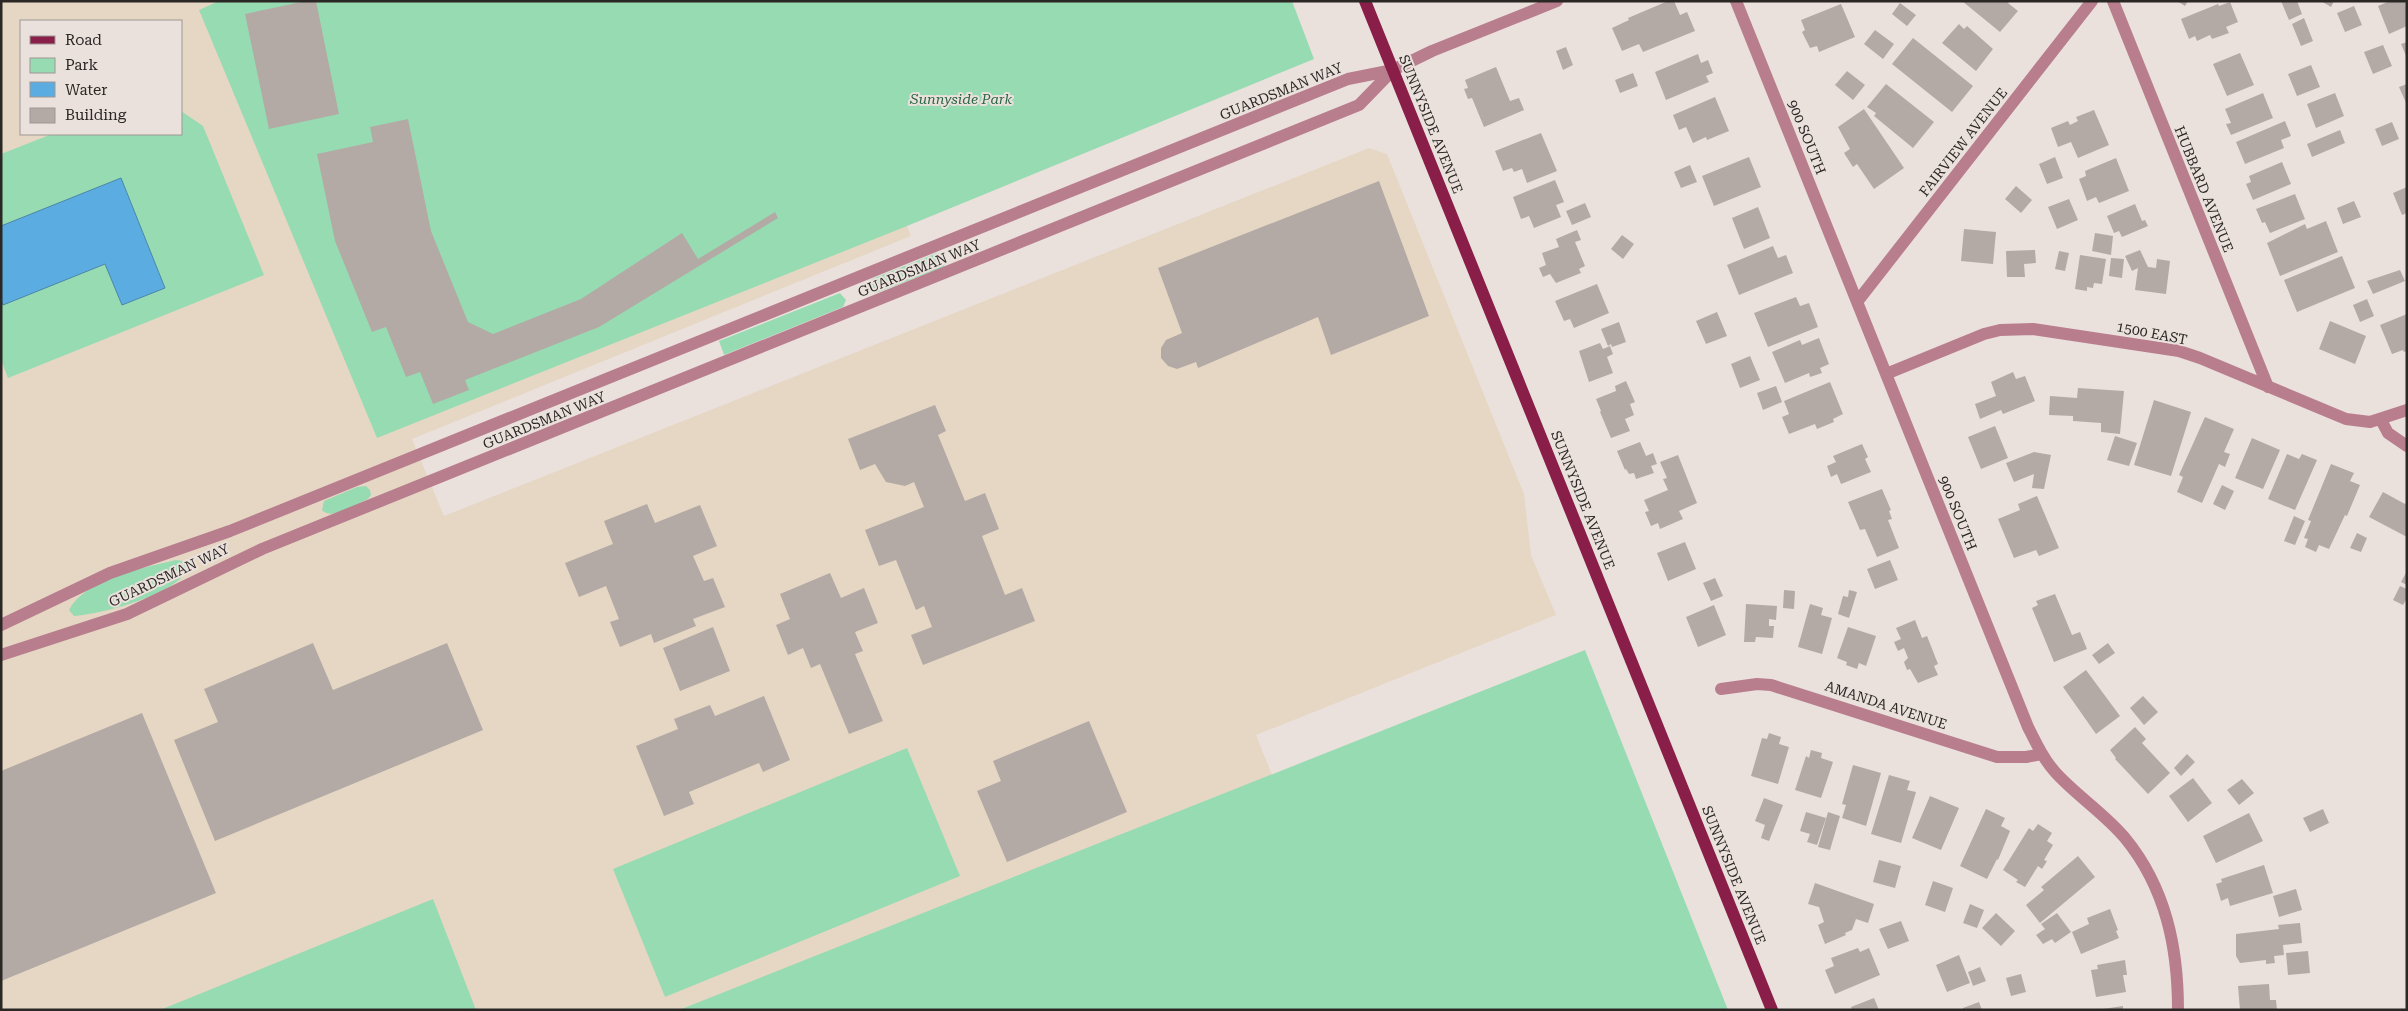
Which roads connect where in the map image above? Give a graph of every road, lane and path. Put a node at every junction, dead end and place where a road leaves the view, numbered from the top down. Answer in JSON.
{"nodes":[{"id":1,"x":1365,"y":1,"type":"edge"},
{"id":2,"x":1557,"y":1,"type":"edge"},
{"id":3,"x":1736,"y":1,"type":"edge"},
{"id":4,"x":2092,"y":1,"type":"edge"},
{"id":5,"x":2113,"y":1,"type":"edge"},
{"id":6,"x":1393,"y":70,"type":"junction"},
{"id":7,"x":1857,"y":302,"type":"junction"},
{"id":8,"x":1886,"y":374,"type":"junction"},
{"id":9,"x":2268,"y":387,"type":"junction"},
{"id":10,"x":2407,"y":410,"type":"edge"},
{"id":11,"x":2381,"y":420,"type":"junction"},
{"id":12,"x":2407,"y":446,"type":"edge"},
{"id":13,"x":1,"y":625,"type":"edge"},
{"id":14,"x":1,"y":655,"type":"edge"},
{"id":15,"x":1721,"y":689,"type":"dead end"},
{"id":16,"x":2042,"y":754,"type":"junction"},
{"id":17,"x":1772,"y":1010,"type":"edge"},
{"id":18,"x":2178,"y":1010,"type":"edge"}],
"edges":[{"from":1,"to":6,"type":"main road","name":"SUNNYSIDE AVENUE"},
{"from":2,"to":6,"type":"street"},
{"from":3,"to":7,"type":"street","name":"900 SOUTH"},
{"from":4,"to":7,"type":"street","name":"FAIRVIEW AVENUE"},
{"from":5,"to":9,"type":"street","name":"HUBBARD AVENUE"},
{"from":6,"to":13,"type":"street","name":"GUARDSMAN WAY"},
{"from":6,"to":14,"type":"street","name":"GUARDSMAN WAY"},
{"from":6,"to":17,"type":"main road","name":"SUNNYSIDE AVENUE"},
{"from":7,"to":8,"type":"street","name":"900 SOUTH"},
{"from":8,"to":9,"type":"street","name":"1500 EAST"},
{"from":8,"to":16,"type":"street","name":"900 SOUTH"},
{"from":9,"to":11,"type":"street","name":"1500 EAST"},
{"from":10,"to":11,"type":"street","name":"1500 EAST"},
{"from":11,"to":12,"type":"street"},
{"from":15,"to":16,"type":"street","name":"AMANDA AVENUE"},
{"from":16,"to":18,"type":"street","name":"900 SOUTH"}]}
